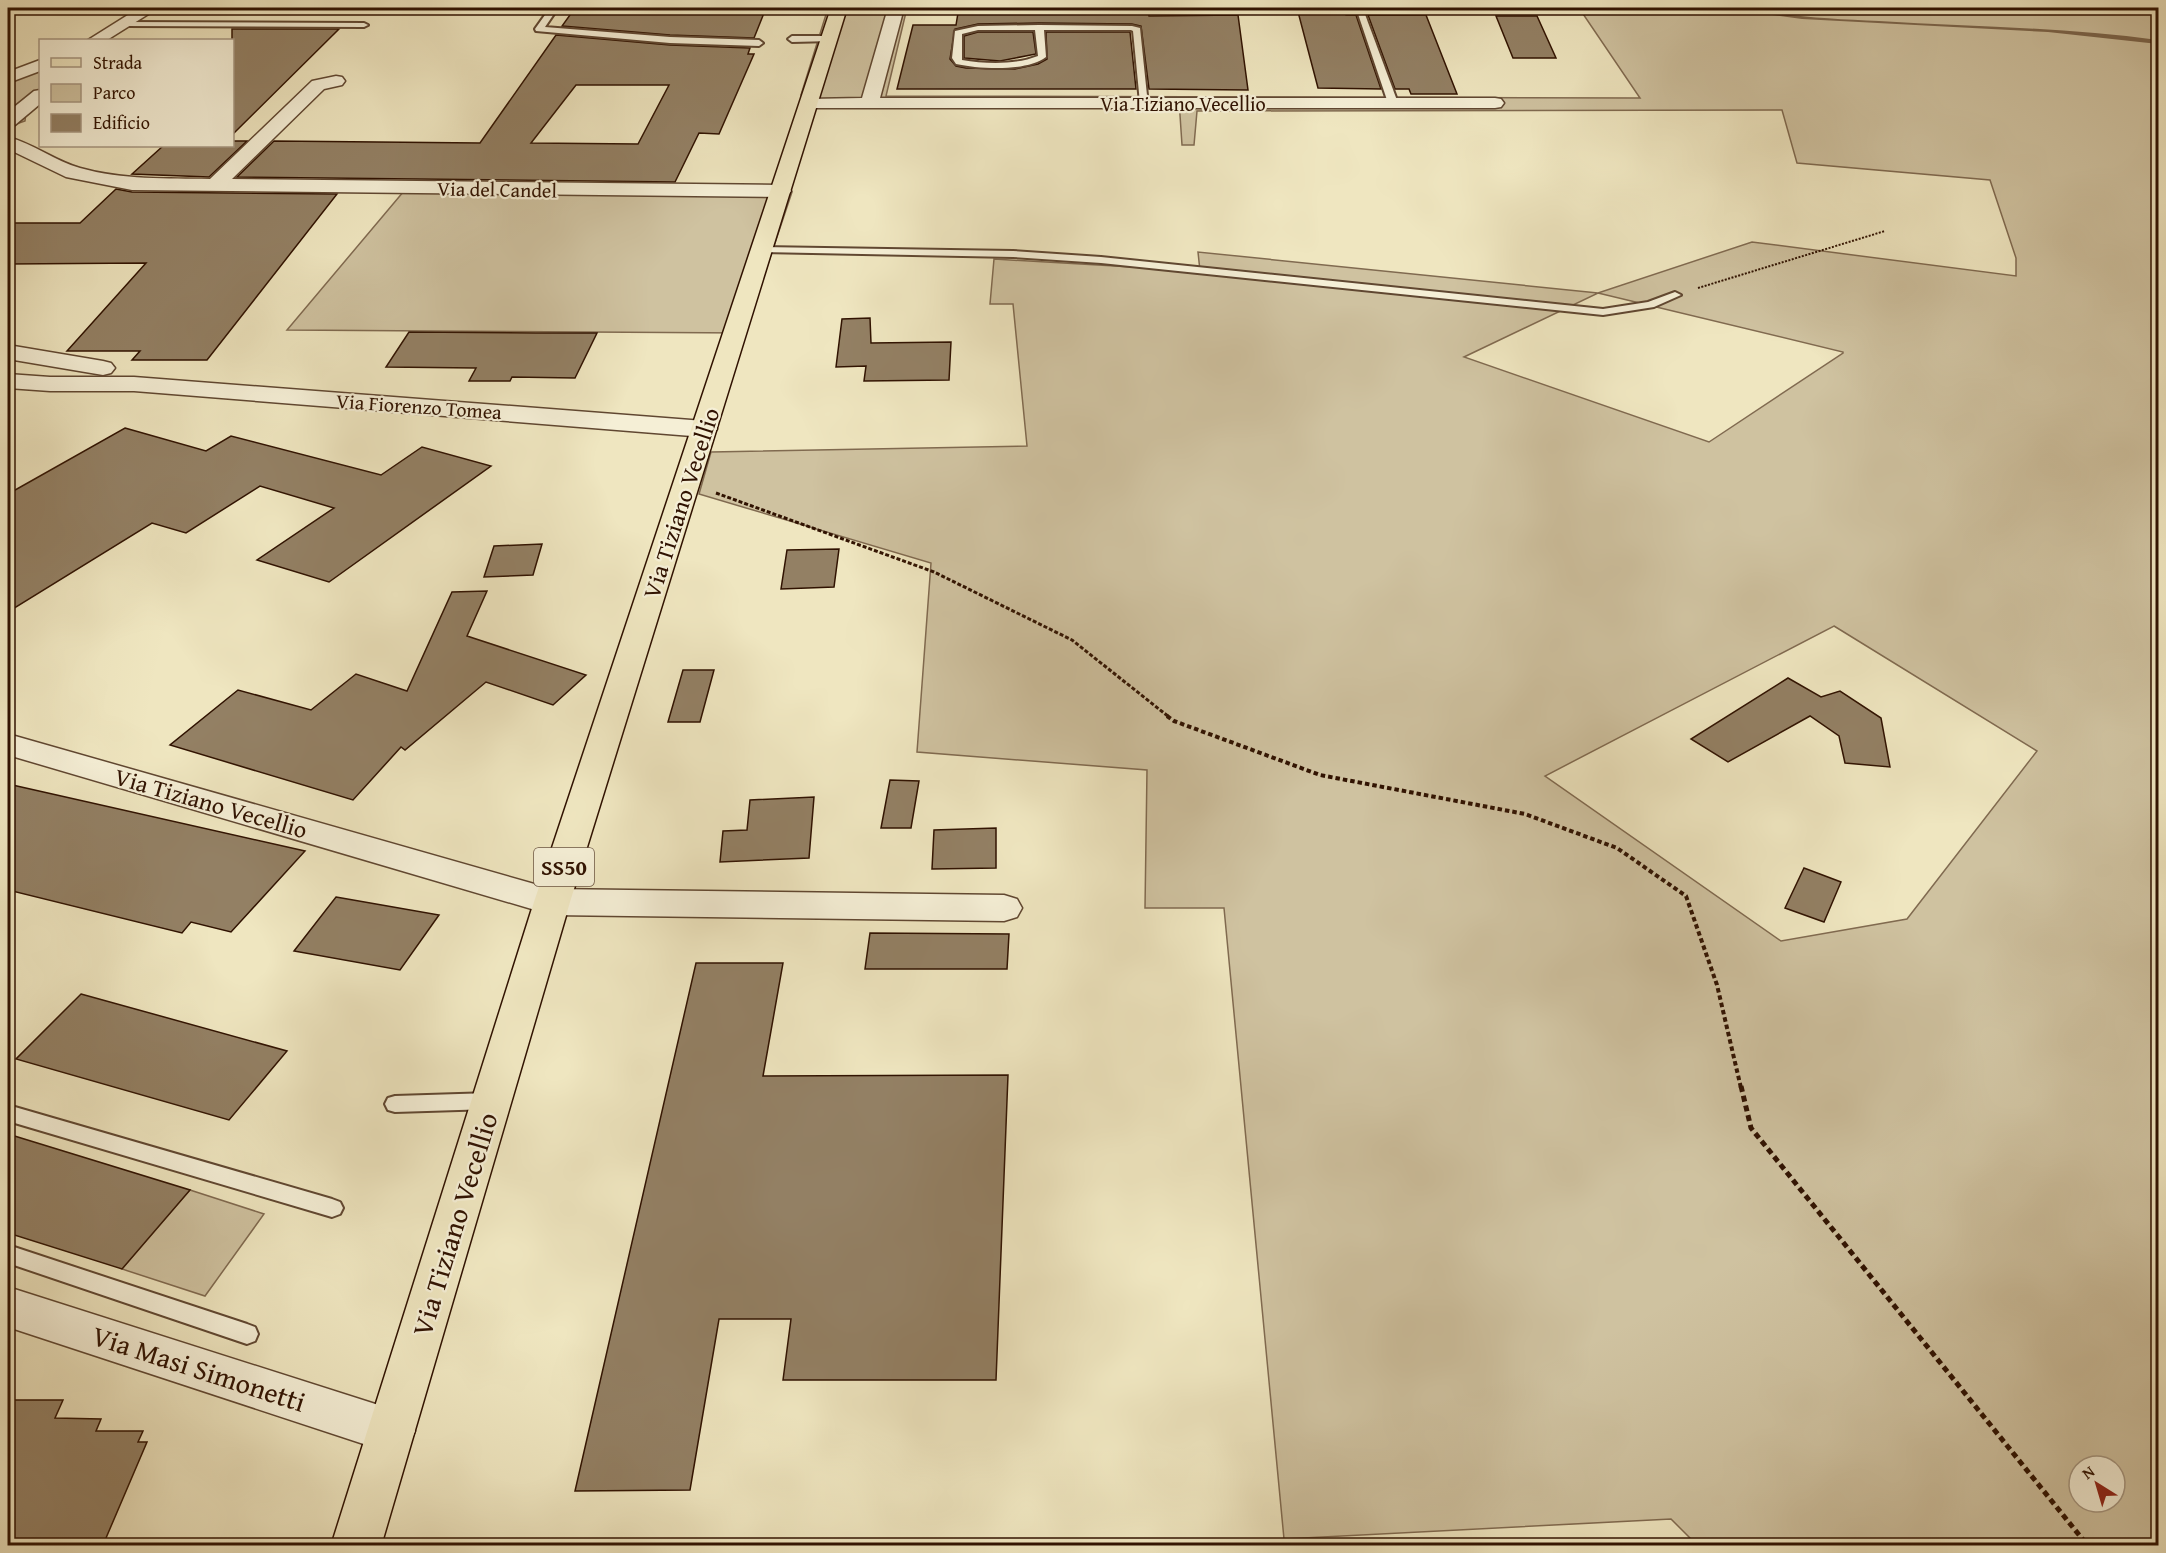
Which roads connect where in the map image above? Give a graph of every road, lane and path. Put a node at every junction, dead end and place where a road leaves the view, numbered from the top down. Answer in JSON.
{"nodes":[{"id":1,"x":150,"y":8,"type":"edge"},
{"id":2,"x":554,"y":8,"type":"edge"},
{"id":3,"x":839,"y":8,"type":"edge"},
{"id":4,"x":896,"y":8,"type":"edge"},
{"id":5,"x":1359,"y":9,"type":"dead end"},
{"id":6,"x":126,"y":24,"type":"junction"},
{"id":7,"x":364,"y":26,"type":"dead end"},
{"id":8,"x":1039,"y":27,"type":"junction"},
{"id":9,"x":98,"y":39,"type":"edge"},
{"id":10,"x":792,"y":39,"type":"dead end"},
{"id":11,"x":829,"y":39,"type":"junction"},
{"id":12,"x":759,"y":43,"type":"dead end"},
{"id":13,"x":39,"y":65,"type":"edge"},
{"id":14,"x":8,"y":78,"type":"edge"},
{"id":15,"x":336,"y":81,"type":"dead end"},
{"id":16,"x":39,"y":96,"type":"edge"},
{"id":17,"x":1145,"y":103,"type":"junction"},
{"id":18,"x":1393,"y":103,"type":"junction"},
{"id":19,"x":1495,"y":103,"type":"dead end"},
{"id":20,"x":809,"y":104,"type":"junction"},
{"id":21,"x":870,"y":104,"type":"junction"},
{"id":22,"x":8,"y":122,"type":"edge"},
{"id":23,"x":274,"y":128,"type":"junction"},
{"id":24,"x":305,"y":128,"type":"dead end"},
{"id":25,"x":8,"y":143,"type":"edge"},
{"id":26,"x":214,"y":186,"type":"junction"},
{"id":27,"x":781,"y":191,"type":"junction"},
{"id":28,"x":1885,"y":231,"type":"dead end"},
{"id":29,"x":762,"y":250,"type":"junction"},
{"id":30,"x":1675,"y":295,"type":"joint"},
{"id":31,"x":8,"y":352,"type":"edge"},
{"id":32,"x":8,"y":381,"type":"edge"},
{"id":33,"x":134,"y":384,"type":"junction"},
{"id":34,"x":704,"y":429,"type":"junction"},
{"id":35,"x":687,"y":482,"type":"junction"},
{"id":36,"x":8,"y":744,"type":"edge"},
{"id":37,"x":552,"y":902,"type":"junction"},
{"id":38,"x":1004,"y":908,"type":"dead end"},
{"id":39,"x":491,"y":1101,"type":"junction"},
{"id":40,"x":395,"y":1104,"type":"dead end"},
{"id":41,"x":8,"y":1113,"type":"edge"},
{"id":42,"x":332,"y":1208,"type":"dead end"},
{"id":43,"x":8,"y":1254,"type":"edge"},
{"id":44,"x":8,"y":1307,"type":"edge"},
{"id":45,"x":247,"y":1334,"type":"dead end"},
{"id":46,"x":391,"y":1431,"type":"junction"},
{"id":47,"x":356,"y":1545,"type":"edge"},
{"id":48,"x":2088,"y":1545,"type":"edge"}],
"edges":[{"from":1,"to":6,"type":"street"},
{"from":2,"to":12,"type":"lane"},
{"from":3,"to":11,"type":"main road","name":"Via Tiziano Vecellio"},
{"from":4,"to":21,"type":"street"},
{"from":5,"to":18,"type":"lane"},
{"from":6,"to":7,"type":"lane"},
{"from":6,"to":9,"type":"street"},
{"from":8,"to":8,"type":"lane"},
{"from":8,"to":17,"type":"lane"},
{"from":10,"to":11,"type":"lane"},
{"from":11,"to":20,"type":"main road","name":"Via Tiziano Vecellio"},
{"from":13,"to":14,"type":"street"},
{"from":15,"to":23,"type":"street"},
{"from":16,"to":22,"type":"street"},
{"from":17,"to":18,"type":"street","name":"Via Tiziano Vecellio"},
{"from":17,"to":21,"type":"street","name":"Via Tiziano Vecellio"},
{"from":18,"to":19,"type":"street","name":"Via Tiziano Vecellio"},
{"from":20,"to":21,"type":"street","name":"Via Tiziano Vecellio"},
{"from":20,"to":27,"type":"main road","name":"Via Tiziano Vecellio"},
{"from":23,"to":24,"type":"street"},
{"from":23,"to":26,"type":"street"},
{"from":25,"to":26,"type":"street","name":"Via del Candel"},
{"from":26,"to":27,"type":"street","name":"Via del Candel"},
{"from":27,"to":29,"type":"main road","name":"Via Tiziano Vecellio","number":"SS50"},
{"from":28,"to":30,"type":"path"},
{"from":29,"to":30,"type":"lane"},
{"from":29,"to":34,"type":"main road","name":"Via Tiziano Vecellio","number":"SS50"},
{"from":31,"to":33,"type":"street","name":"Via Fiorenzo Tomea"},
{"from":32,"to":33,"type":"street","name":"Via Fiorenzo Tomea"},
{"from":33,"to":34,"type":"street","name":"Via Fiorenzo Tomea"},
{"from":34,"to":35,"type":"main road","name":"Via Tiziano Vecellio","number":"SS50"},
{"from":35,"to":37,"type":"main road","name":"Via Tiziano Vecellio","number":"SS50"},
{"from":35,"to":48,"type":"path"},
{"from":36,"to":37,"type":"street","name":"Via Tiziano Vecellio"},
{"from":37,"to":38,"type":"street"},
{"from":37,"to":39,"type":"main road","name":"Via Tiziano Vecellio","number":"SS50"},
{"from":39,"to":40,"type":"lane"},
{"from":39,"to":46,"type":"main road","name":"Via Tiziano Vecellio","number":"SS50"},
{"from":41,"to":42,"type":"lane"},
{"from":43,"to":45,"type":"lane"},
{"from":44,"to":46,"type":"street","name":"Via Masi Simonetti"},
{"from":46,"to":47,"type":"main road","name":"Via Tiziano Vecellio","number":"SS50"}]}
